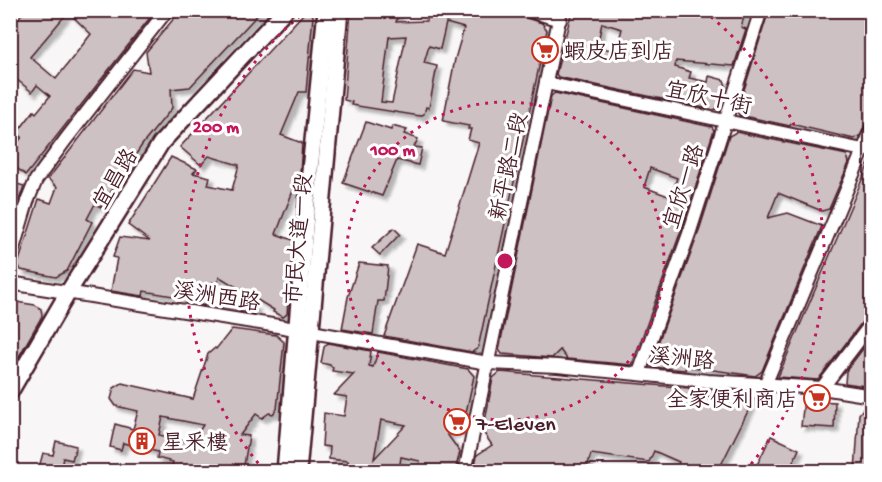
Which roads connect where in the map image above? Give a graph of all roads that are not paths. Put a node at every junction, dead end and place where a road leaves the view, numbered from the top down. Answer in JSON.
{"nodes":[{"id":1,"x":167,"y":10,"type":"edge"},
{"id":2,"x":285,"y":10,"type":"edge"},
{"id":3,"x":326,"y":10,"type":"edge"},
{"id":4,"x":340,"y":10,"type":"edge"},
{"id":5,"x":528,"y":10,"type":"edge"},
{"id":6,"x":761,"y":10,"type":"edge"},
{"id":7,"x":561,"y":15,"type":"edge"},
{"id":8,"x":546,"y":84,"type":"junction"},
{"id":9,"x":726,"y":121,"type":"junction"},
{"id":10,"x":872,"y":129,"type":"edge"},
{"id":11,"x":863,"y":150,"type":"junction"},
{"id":12,"x":10,"y":259,"type":"edge"},
{"id":13,"x":10,"y":282,"type":"edge"},
{"id":14,"x":69,"y":291,"type":"junction"},
{"id":15,"x":872,"y":323,"type":"edge"},
{"id":16,"x":304,"y":331,"type":"junction"},
{"id":17,"x":488,"y":363,"type":"junction"},
{"id":18,"x":639,"y":373,"type":"junction"},
{"id":19,"x":765,"y":386,"type":"junction"},
{"id":20,"x":822,"y":388,"type":"junction"},
{"id":21,"x":10,"y":392,"type":"edge"},
{"id":22,"x":872,"y":396,"type":"edge"},
{"id":23,"x":285,"y":471,"type":"edge"},
{"id":24,"x":298,"y":471,"type":"edge"},
{"id":25,"x":465,"y":471,"type":"edge"}],
"edges":[{"from":1,"to":12,"type":"street"},
{"from":2,"to":14,"type":"street","name":"宜昌路"},
{"from":3,"to":16,"type":"street","name":"市民大道一段"},
{"from":4,"to":16,"type":"street","name":"市民大道一段"},
{"from":5,"to":7,"type":"street"},
{"from":6,"to":9,"type":"street","name":"宜欣一路"},
{"from":7,"to":8,"type":"street","name":"新平路二段"},
{"from":8,"to":9,"type":"street","name":"宜欣十街"},
{"from":8,"to":17,"type":"street","name":"新平路二段"},
{"from":9,"to":11,"type":"street","name":"宜欣十街"},
{"from":9,"to":18,"type":"street","name":"宜欣一路"},
{"from":10,"to":11,"type":"street"},
{"from":11,"to":19,"type":"street"},
{"from":13,"to":14,"type":"street","name":"溪洲西路"},
{"from":14,"to":16,"type":"street","name":"溪洲西路"},
{"from":14,"to":21,"type":"street","name":"宜昌路"},
{"from":15,"to":20,"type":"street"},
{"from":16,"to":17,"type":"street","name":"溪洲西路"},
{"from":16,"to":23,"type":"street","name":"市民大道一段"},
{"from":16,"to":24,"type":"street","name":"市民大道一段"},
{"from":17,"to":18,"type":"street","name":"溪洲路"},
{"from":17,"to":25,"type":"street","name":"新平路二段"},
{"from":18,"to":19,"type":"street","name":"溪洲路"},
{"from":19,"to":20,"type":"street","name":"溪洲路"},
{"from":20,"to":22,"type":"street","name":"溪洲路"}]}
